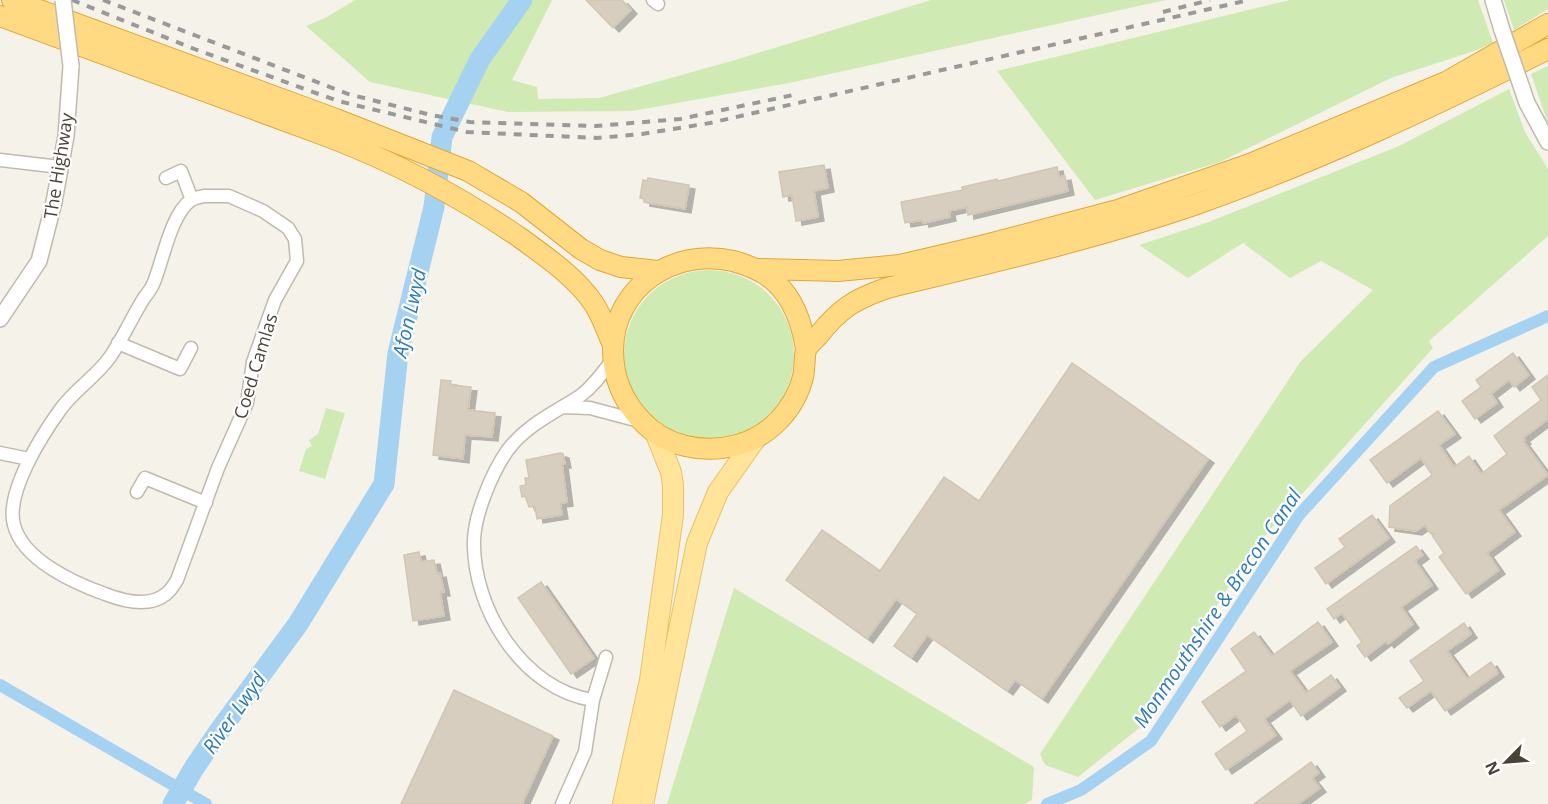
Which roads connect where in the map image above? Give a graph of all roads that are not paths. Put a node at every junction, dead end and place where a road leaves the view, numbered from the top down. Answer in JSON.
{"nodes":[{"id":1,"x":12,"y":0,"type":"edge"},
{"id":2,"x":63,"y":0,"type":"edge"},
{"id":3,"x":1493,"y":0,"type":"edge"},
{"id":4,"x":0,"y":16,"type":"edge"},
{"id":5,"x":1548,"y":24,"type":"edge"},
{"id":6,"x":1548,"y":49,"type":"edge"},
{"id":7,"x":1548,"y":142,"type":"edge"},
{"id":8,"x":0,"y":160,"type":"edge"},
{"id":9,"x":60,"y":167,"type":"junction"},
{"id":10,"x":166,"y":178,"type":"dead end"},
{"id":11,"x":192,"y":200,"type":"junction"},
{"id":12,"x":758,"y":269,"type":"junction"},
{"id":13,"x":658,"y":271,"type":"junction"},
{"id":14,"x":0,"y":320,"type":"edge"},
{"id":15,"x":118,"y":343,"type":"junction"},
{"id":16,"x":191,"y":348,"type":"dead end"},
{"id":17,"x":806,"y":349,"type":"junction"},
{"id":18,"x":613,"y":352,"type":"junction"},
{"id":19,"x":561,"y":407,"type":"junction"},
{"id":20,"x":649,"y":427,"type":"junction"},
{"id":21,"x":756,"y":438,"type":"junction"},
{"id":22,"x":0,"y":453,"type":"edge"},
{"id":23,"x":29,"y":459,"type":"junction"},
{"id":24,"x":137,"y":492,"type":"dead end"},
{"id":25,"x":206,"y":503,"type":"junction"},
{"id":26,"x":606,"y":657,"type":"dead end"},
{"id":27,"x":593,"y":700,"type":"junction"},
{"id":28,"x":562,"y":804,"type":"edge"},
{"id":29,"x":623,"y":804,"type":"edge"},
{"id":30,"x":643,"y":804,"type":"edge"}],
"edges":[{"from":1,"to":13,"type":"highway"},
{"from":2,"to":9,"type":"street","name":"The Highway","bridge":true},
{"from":3,"to":7,"type":"street","bridge":true},
{"from":4,"to":18,"type":"highway"},
{"from":5,"to":12,"type":"highway"},
{"from":6,"to":17,"type":"highway"},
{"from":8,"to":9,"type":"street"},
{"from":9,"to":14,"type":"street","name":"The Highway"},
{"from":10,"to":11,"type":"street"},
{"from":11,"to":15,"type":"street","name":"Coed Camlas"},
{"from":11,"to":25,"type":"street","name":"Coed Camlas"},
{"from":12,"to":13,"type":"highway"},
{"from":12,"to":17,"type":"highway"},
{"from":13,"to":18,"type":"highway"},
{"from":15,"to":16,"type":"street"},
{"from":15,"to":23,"type":"street","name":"Coed Camlas"},
{"from":17,"to":21,"type":"highway"},
{"from":18,"to":19,"type":"street"},
{"from":18,"to":20,"type":"highway"},
{"from":19,"to":20,"type":"street"},
{"from":19,"to":27,"type":"street"},
{"from":20,"to":21,"type":"highway"},
{"from":20,"to":29,"type":"main road"},
{"from":21,"to":30,"type":"main road"},
{"from":22,"to":23,"type":"street"},
{"from":23,"to":25,"type":"street","name":"Coed Camlas"},
{"from":24,"to":25,"type":"street"},
{"from":26,"to":27,"type":"street"},
{"from":27,"to":28,"type":"street"}]}
